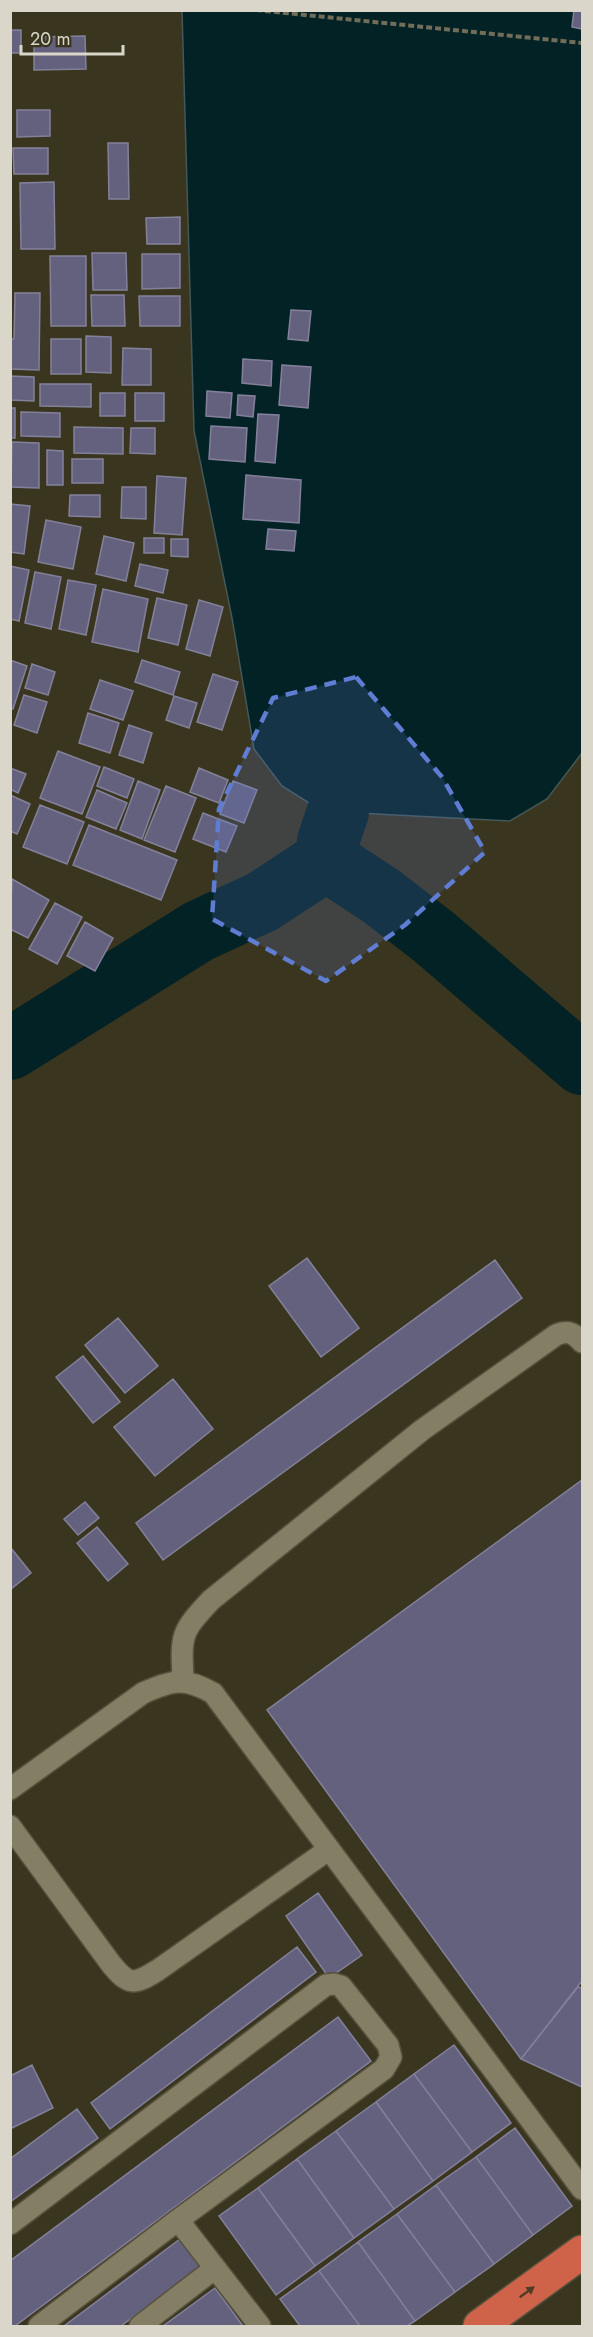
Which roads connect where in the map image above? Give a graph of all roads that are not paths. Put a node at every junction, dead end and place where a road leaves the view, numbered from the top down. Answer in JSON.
{"nodes":[{"id":1,"x":582,"y":1342,"type":"edge"},
{"id":2,"x":183,"y":1680,"type":"junction"},
{"id":3,"x":10,"y":1789,"type":"edge"},
{"id":4,"x":10,"y":1826,"type":"edge"},
{"id":5,"x":328,"y":1850,"type":"junction"},
{"id":6,"x":582,"y":2188,"type":"edge"},
{"id":7,"x":178,"y":2220,"type":"junction"},
{"id":8,"x":10,"y":2224,"type":"edge"},
{"id":9,"x":582,"y":2252,"type":"edge"},
{"id":10,"x":214,"y":2269,"type":"junction"},
{"id":11,"x":39,"y":2326,"type":"edge"},
{"id":12,"x":140,"y":2326,"type":"edge"},
{"id":13,"x":260,"y":2326,"type":"edge"},
{"id":14,"x":480,"y":2326,"type":"edge"}],
"edges":[{"from":1,"to":2,"type":"lane"},
{"from":2,"to":3,"type":"lane"},
{"from":2,"to":5,"type":"lane"},
{"from":4,"to":5,"type":"lane"},
{"from":5,"to":6,"type":"lane"},
{"from":7,"to":8,"type":"lane"},
{"from":7,"to":10,"type":"lane"},
{"from":7,"to":11,"type":"lane"},
{"from":14,"to":9,"type":"highway","one_way":true},
{"from":10,"to":12,"type":"lane"},
{"from":10,"to":13,"type":"lane"}]}
